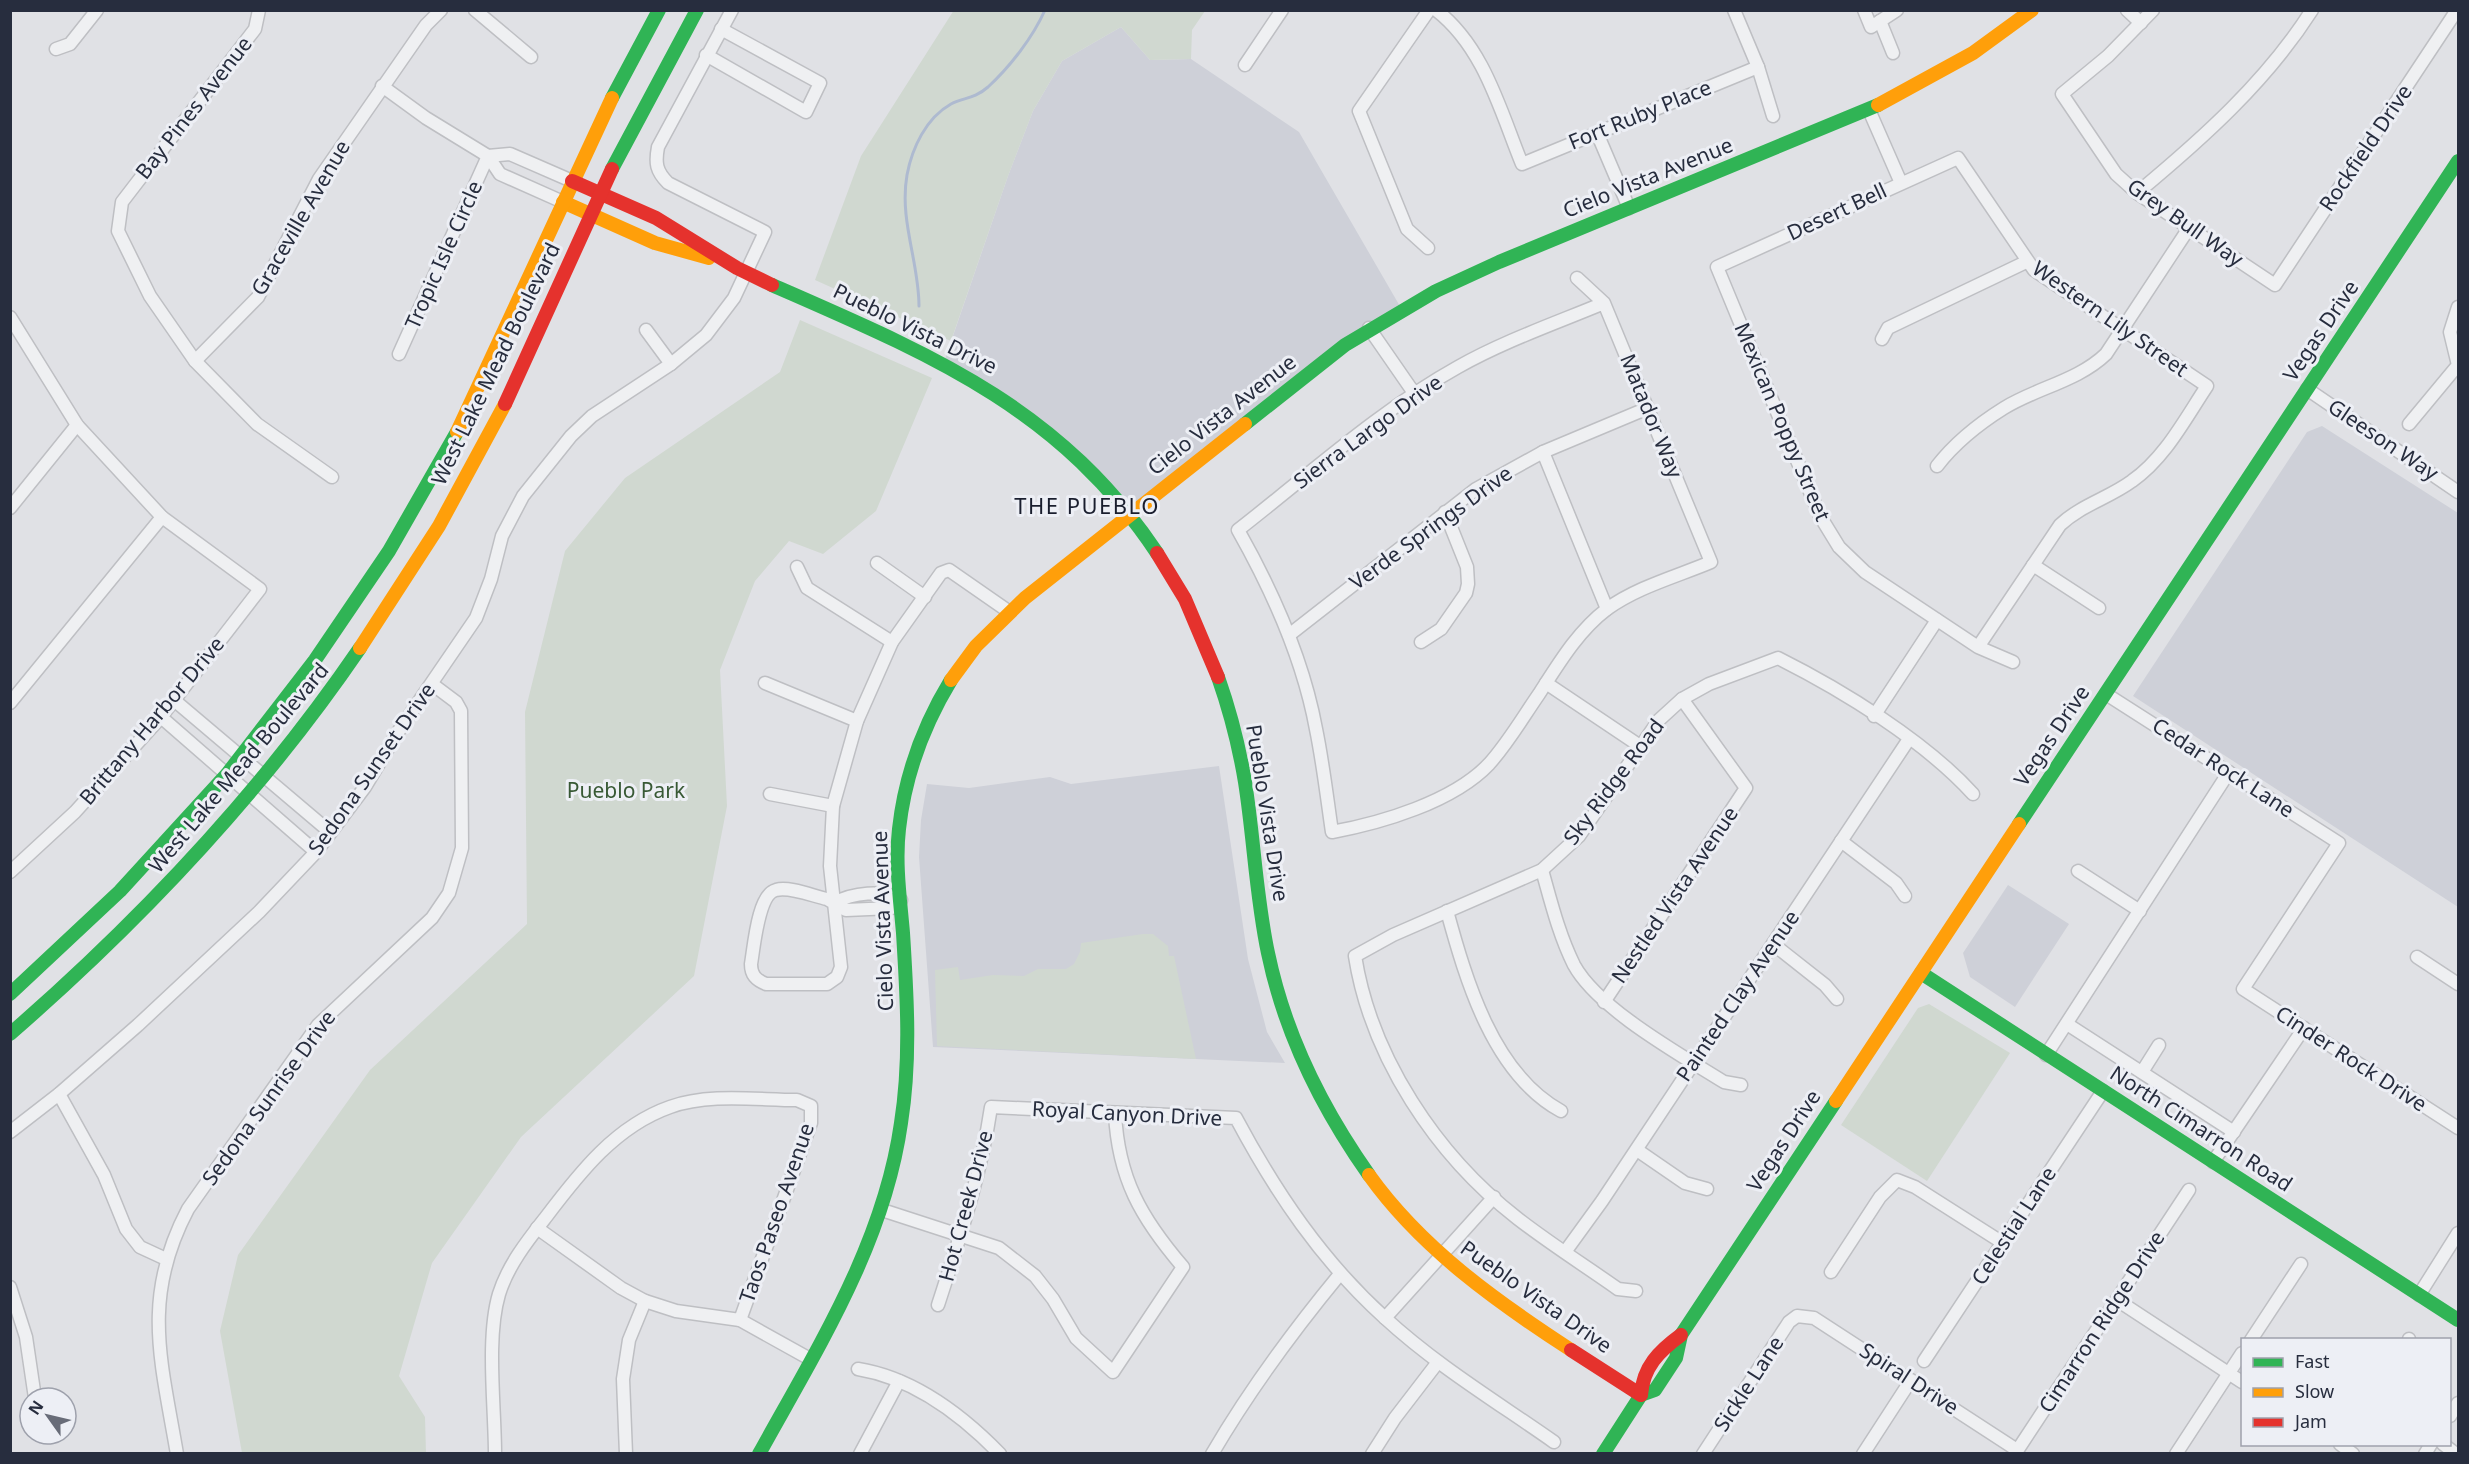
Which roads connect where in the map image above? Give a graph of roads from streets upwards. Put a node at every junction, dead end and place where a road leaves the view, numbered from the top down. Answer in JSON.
{"nodes":[{"id":1,"x":97,"y":10,"type":"edge"},
{"id":2,"x":259,"y":10,"type":"edge"},
{"id":3,"x":441,"y":10,"type":"edge"},
{"id":4,"x":475,"y":10,"type":"edge"},
{"id":5,"x":659,"y":10,"type":"edge"},
{"id":6,"x":697,"y":10,"type":"edge"},
{"id":7,"x":732,"y":10,"type":"edge"},
{"id":8,"x":1282,"y":10,"type":"edge"},
{"id":9,"x":1429,"y":10,"type":"edge"},
{"id":10,"x":1436,"y":10,"type":"edge"},
{"id":11,"x":1734,"y":10,"type":"edge"},
{"id":12,"x":1864,"y":10,"type":"edge"},
{"id":13,"x":1897,"y":10,"type":"edge"},
{"id":14,"x":2032,"y":10,"type":"edge"},
{"id":15,"x":2127,"y":10,"type":"edge"},
{"id":16,"x":2312,"y":10,"type":"edge"},
{"id":17,"x":2457,"y":10,"type":"edge"},
{"id":18,"x":2153,"y":11,"type":"edge"},
{"id":19,"x":1880,"y":21,"type":"junction"},
{"id":20,"x":2141,"y":23,"type":"junction"},
{"id":21,"x":721,"y":29,"type":"junction"},
{"id":22,"x":56,"y":49,"type":"dead end"},
{"id":23,"x":1893,"y":53,"type":"dead end"},
{"id":24,"x":706,"y":55,"type":"junction"},
{"id":25,"x":531,"y":57,"type":"dead end"},
{"id":26,"x":1245,"y":65,"type":"dead end"},
{"id":27,"x":1758,"y":67,"type":"junction"},
{"id":28,"x":382,"y":86,"type":"junction"},
{"id":29,"x":1869,"y":111,"type":"junction"},
{"id":30,"x":1773,"y":116,"type":"dead end"},
{"id":31,"x":1597,"y":133,"type":"junction"},
{"id":32,"x":488,"y":156,"type":"junction"},
{"id":33,"x":1958,"y":158,"type":"joint"},
{"id":34,"x":2458,"y":161,"type":"edge"},
{"id":35,"x":572,"y":181,"type":"junction"},
{"id":36,"x":1901,"y":183,"type":"junction"},
{"id":37,"x":2137,"y":193,"type":"junction"},
{"id":38,"x":600,"y":194,"type":"junction"},
{"id":39,"x":563,"y":202,"type":"junction"},
{"id":40,"x":1629,"y":208,"type":"junction"},
{"id":41,"x":591,"y":214,"type":"junction"},
{"id":42,"x":2189,"y":228,"type":"junction"},
{"id":43,"x":1428,"y":248,"type":"dead end"},
{"id":44,"x":2026,"y":262,"type":"junction"},
{"id":45,"x":727,"y":263,"type":"junction"},
{"id":46,"x":1717,"y":267,"type":"joint"},
{"id":47,"x":747,"y":273,"type":"junction"},
{"id":48,"x":1578,"y":278,"type":"dead end"},
{"id":49,"x":2275,"y":285,"type":"joint"},
{"id":50,"x":1604,"y":303,"type":"junction"},
{"id":51,"x":2458,"y":307,"type":"edge"},
{"id":52,"x":11,"y":318,"type":"edge"},
{"id":53,"x":1369,"y":328,"type":"junction"},
{"id":54,"x":646,"y":330,"type":"dead end"},
{"id":55,"x":2122,"y":330,"type":"junction"},
{"id":56,"x":1882,"y":339,"type":"dead end"},
{"id":57,"x":399,"y":354,"type":"dead end"},
{"id":58,"x":195,"y":361,"type":"junction"},
{"id":59,"x":671,"y":364,"type":"junction"},
{"id":60,"x":2458,"y":366,"type":"edge"},
{"id":61,"x":2307,"y":389,"type":"junction"},
{"id":62,"x":1414,"y":393,"type":"junction"},
{"id":63,"x":1648,"y":408,"type":"junction"},
{"id":64,"x":2409,"y":424,"type":"dead end"},
{"id":65,"x":77,"y":425,"type":"junction"},
{"id":66,"x":1543,"y":452,"type":"junction"},
{"id":67,"x":1937,"y":466,"type":"dead end"},
{"id":68,"x":332,"y":477,"type":"dead end"},
{"id":69,"x":2458,"y":492,"type":"edge"},
{"id":70,"x":10,"y":508,"type":"edge"},
{"id":71,"x":1444,"y":512,"type":"junction"},
{"id":72,"x":1130,"y":515,"type":"junction"},
{"id":73,"x":162,"y":517,"type":"junction"},
{"id":74,"x":877,"y":563,"type":"dead end"},
{"id":75,"x":2033,"y":565,"type":"junction"},
{"id":76,"x":797,"y":567,"type":"dead end"},
{"id":77,"x":926,"y":597,"type":"junction"},
{"id":78,"x":2098,"y":608,"type":"dead end"},
{"id":79,"x":1607,"y":609,"type":"junction"},
{"id":80,"x":1008,"y":611,"type":"junction"},
{"id":81,"x":1937,"y":620,"type":"junction"},
{"id":82,"x":1289,"y":634,"type":"junction"},
{"id":83,"x":892,"y":642,"type":"junction"},
{"id":84,"x":1421,"y":642,"type":"dead end"},
{"id":85,"x":1978,"y":648,"type":"junction"},
{"id":86,"x":2013,"y":662,"type":"dead end"},
{"id":87,"x":765,"y":683,"type":"dead end"},
{"id":88,"x":1546,"y":683,"type":"junction"},
{"id":89,"x":432,"y":684,"type":"junction"},
{"id":90,"x":2106,"y":694,"type":"junction"},
{"id":91,"x":1682,"y":699,"type":"junction"},
{"id":92,"x":174,"y":700,"type":"junction"},
{"id":93,"x":10,"y":703,"type":"edge"},
{"id":94,"x":1874,"y":716,"type":"junction"},
{"id":95,"x":161,"y":717,"type":"junction"},
{"id":96,"x":857,"y":721,"type":"junction"},
{"id":97,"x":1909,"y":739,"type":"junction"},
{"id":98,"x":1640,"y":746,"type":"junction"},
{"id":99,"x":240,"y":757,"type":"junction"},
{"id":100,"x":2229,"y":772,"type":"junction"},
{"id":101,"x":227,"y":774,"type":"junction"},
{"id":102,"x":263,"y":776,"type":"junction"},
{"id":103,"x":249,"y":793,"type":"junction"},
{"id":104,"x":770,"y":794,"type":"dead end"},
{"id":105,"x":1973,"y":794,"type":"dead end"},
{"id":106,"x":833,"y":806,"type":"junction"},
{"id":107,"x":330,"y":832,"type":"junction"},
{"id":108,"x":1841,"y":841,"type":"junction"},
{"id":109,"x":316,"y":852,"type":"junction"},
{"id":110,"x":1542,"y":870,"type":"junction"},
{"id":111,"x":2078,"y":870,"type":"dead end"},
{"id":112,"x":10,"y":872,"type":"edge"},
{"id":113,"x":868,"y":895,"type":"junction"},
{"id":114,"x":1905,"y":896,"type":"dead end"},
{"id":115,"x":901,"y":900,"type":"junction"},
{"id":116,"x":834,"y":903,"type":"junction"},
{"id":117,"x":869,"y":909,"type":"junction"},
{"id":118,"x":1447,"y":911,"type":"junction"},
{"id":119,"x":2140,"y":911,"type":"junction"},
{"id":120,"x":1773,"y":944,"type":"junction"},
{"id":121,"x":2417,"y":957,"type":"dead end"},
{"id":122,"x":1921,"y":973,"type":"junction"},
{"id":123,"x":2458,"y":984,"type":"edge"},
{"id":124,"x":2243,"y":989,"type":"joint"},
{"id":125,"x":10,"y":994,"type":"edge"},
{"id":126,"x":1837,"y":999,"type":"dead end"},
{"id":127,"x":1604,"y":1002,"type":"junction"},
{"id":128,"x":2067,"y":1024,"type":"junction"},
{"id":129,"x":2304,"y":1028,"type":"junction"},
{"id":130,"x":10,"y":1034,"type":"edge"},
{"id":131,"x":2159,"y":1045,"type":"dead end"},
{"id":132,"x":2046,"y":1055,"type":"junction"},
{"id":133,"x":1694,"y":1063,"type":"junction"},
{"id":134,"x":2142,"y":1072,"type":"junction"},
{"id":135,"x":1741,"y":1085,"type":"dead end"},
{"id":136,"x":2103,"y":1091,"type":"junction"},
{"id":137,"x":59,"y":1094,"type":"junction"},
{"id":138,"x":991,"y":1107,"type":"joint"},
{"id":139,"x":1561,"y":1111,"type":"dead end"},
{"id":140,"x":1114,"y":1113,"type":"junction"},
{"id":141,"x":2458,"y":1128,"type":"edge"},
{"id":142,"x":10,"y":1132,"type":"edge"},
{"id":143,"x":2234,"y":1132,"type":"junction"},
{"id":144,"x":1637,"y":1150,"type":"junction"},
{"id":145,"x":2213,"y":1162,"type":"junction"},
{"id":146,"x":1707,"y":1189,"type":"dead end"},
{"id":147,"x":2189,"y":1190,"type":"dead end"},
{"id":148,"x":1494,"y":1197,"type":"junction"},
{"id":149,"x":882,"y":1210,"type":"junction"},
{"id":150,"x":537,"y":1228,"type":"junction"},
{"id":151,"x":2458,"y":1233,"type":"edge"},
{"id":152,"x":961,"y":1235,"type":"junction"},
{"id":153,"x":2003,"y":1243,"type":"junction"},
{"id":154,"x":1564,"y":1252,"type":"junction"},
{"id":155,"x":1441,"y":1256,"type":"junction"},
{"id":156,"x":166,"y":1259,"type":"junction"},
{"id":157,"x":2301,"y":1263,"type":"dead end"},
{"id":158,"x":1831,"y":1272,"type":"dead end"},
{"id":159,"x":1340,"y":1274,"type":"junction"},
{"id":160,"x":10,"y":1287,"type":"edge"},
{"id":161,"x":1636,"y":1291,"type":"dead end"},
{"id":162,"x":2419,"y":1294,"type":"junction"},
{"id":163,"x":2117,"y":1300,"type":"junction"},
{"id":164,"x":645,"y":1301,"type":"junction"},
{"id":165,"x":938,"y":1305,"type":"dead end"},
{"id":166,"x":1797,"y":1316,"type":"joint"},
{"id":167,"x":1385,"y":1318,"type":"junction"},
{"id":168,"x":740,"y":1320,"type":"junction"},
{"id":169,"x":2458,"y":1320,"type":"edge"},
{"id":170,"x":2252,"y":1338,"type":"edge"},
{"id":171,"x":2241,"y":1355,"type":"edge"},
{"id":172,"x":810,"y":1359,"type":"junction"},
{"id":173,"x":1924,"y":1361,"type":"dead end"},
{"id":174,"x":1438,"y":1362,"type":"junction"},
{"id":175,"x":858,"y":1370,"type":"dead end"},
{"id":176,"x":2229,"y":1373,"type":"junction"},
{"id":177,"x":1911,"y":1380,"type":"junction"},
{"id":178,"x":899,"y":1381,"type":"junction"},
{"id":179,"x":2241,"y":1381,"type":"edge"},
{"id":180,"x":33,"y":1386,"type":"edge"},
{"id":181,"x":1641,"y":1395,"type":"junction"},
{"id":182,"x":1554,"y":1442,"type":"dead end"},
{"id":183,"x":2016,"y":1452,"type":"edge"},
{"id":184,"x":177,"y":1454,"type":"edge"},
{"id":185,"x":495,"y":1454,"type":"edge"},
{"id":186,"x":625,"y":1454,"type":"edge"},
{"id":187,"x":759,"y":1454,"type":"edge"},
{"id":188,"x":860,"y":1454,"type":"edge"},
{"id":189,"x":1000,"y":1454,"type":"edge"},
{"id":190,"x":1212,"y":1454,"type":"edge"},
{"id":191,"x":1372,"y":1454,"type":"edge"},
{"id":192,"x":1603,"y":1454,"type":"edge"},
{"id":193,"x":1703,"y":1454,"type":"edge"},
{"id":194,"x":1863,"y":1454,"type":"edge"},
{"id":195,"x":2176,"y":1454,"type":"edge"}],
"edges":[{"from":1,"to":22,"type":"street"},
{"from":2,"to":58,"type":"street","name":"Bay Pines Avenue"},
{"from":3,"to":28,"type":"street","name":"Graceville Avenue"},
{"from":4,"to":25,"type":"street"},
{"from":5,"to":35,"type":"street","name":"West Lake Mead Boulevard"},
{"from":6,"to":38,"type":"street","name":"West Lake Mead Boulevard"},
{"from":7,"to":21,"type":"street"},
{"from":8,"to":26,"type":"street"},
{"from":9,"to":43,"type":"street"},
{"from":10,"to":31,"type":"street","name":"Fort Ruby Place"},
{"from":11,"to":27,"type":"street"},
{"from":12,"to":19,"type":"street"},
{"from":13,"to":19,"type":"street"},
{"from":14,"to":29,"type":"street","name":"Cielo Vista Avenue"},
{"from":15,"to":20,"type":"street"},
{"from":16,"to":37,"type":"street"},
{"from":17,"to":49,"type":"street","name":"Rockfield Drive"},
{"from":18,"to":20,"type":"street"},
{"from":19,"to":23,"type":"street"},
{"from":20,"to":37,"type":"street","name":"Grey Bull Way"},
{"from":21,"to":24,"type":"street"},
{"from":21,"to":24,"type":"street"},
{"from":24,"to":47,"type":"street","name":"Sedona Sunset Drive"},
{"from":27,"to":30,"type":"street"},
{"from":27,"to":31,"type":"street","name":"Fort Ruby Place"},
{"from":28,"to":32,"type":"street","name":"Pueblo Vista Drive"},
{"from":28,"to":58,"type":"street","name":"Graceville Avenue"},
{"from":29,"to":36,"type":"street"},
{"from":29,"to":40,"type":"street","name":"Cielo Vista Avenue"},
{"from":31,"to":40,"type":"street"},
{"from":32,"to":35,"type":"street","name":"Pueblo Vista Drive"},
{"from":32,"to":39,"type":"street","name":"Pueblo Vista Drive"},
{"from":32,"to":57,"type":"street","name":"Tropic Isle Circle"},
{"from":33,"to":36,"type":"street","name":"Desert Bell"},
{"from":33,"to":44,"type":"street","name":"Western Lily Street"},
{"from":34,"to":61,"type":"street","name":"Vegas Drive"},
{"from":35,"to":38,"type":"street","name":"Pueblo Vista Drive"},
{"from":35,"to":39,"type":"street","name":"West Lake Mead Boulevard"},
{"from":36,"to":46,"type":"street","name":"Desert Bell"},
{"from":37,"to":42,"type":"street","name":"Grey Bull Way"},
{"from":38,"to":41,"type":"street","name":"West Lake Mead Boulevard"},
{"from":38,"to":45,"type":"street","name":"Pueblo Vista Drive"},
{"from":39,"to":41,"type":"street","name":"Pueblo Vista Drive"},
{"from":39,"to":99,"type":"street","name":"West Lake Mead Boulevard"},
{"from":40,"to":53,"type":"street","name":"Cielo Vista Avenue"},
{"from":41,"to":45,"type":"street","name":"Pueblo Vista Drive"},
{"from":41,"to":102,"type":"street","name":"West Lake Mead Boulevard"},
{"from":42,"to":49,"type":"street","name":"Grey Bull Way"},
{"from":42,"to":55,"type":"street"},
{"from":44,"to":55,"type":"street","name":"Western Lily Street"},
{"from":44,"to":56,"type":"street"},
{"from":45,"to":47,"type":"street","name":"Pueblo Vista Drive"},
{"from":46,"to":81,"type":"street","name":"Mexican Poppy Street"},
{"from":47,"to":59,"type":"street","name":"Sedona Sunset Drive"},
{"from":47,"to":72,"type":"street","name":"Pueblo Vista Drive"},
{"from":48,"to":50,"type":"street","name":"Matador Way"},
{"from":50,"to":62,"type":"street","name":"Sierra Largo Drive"},
{"from":50,"to":63,"type":"street","name":"Matador Way"},
{"from":51,"to":60,"type":"street"},
{"from":52,"to":65,"type":"street"},
{"from":53,"to":62,"type":"street"},
{"from":53,"to":72,"type":"street","name":"Cielo Vista Avenue"},
{"from":54,"to":59,"type":"street"},
{"from":55,"to":67,"type":"street"},
{"from":55,"to":75,"type":"street","name":"Western Lily Street"},
{"from":58,"to":68,"type":"street"},
{"from":59,"to":89,"type":"street","name":"Sedona Sunset Drive"},
{"from":60,"to":64,"type":"street"},
{"from":61,"to":69,"type":"street","name":"Gleeson Way"},
{"from":61,"to":90,"type":"street","name":"Vegas Drive"},
{"from":62,"to":82,"type":"street","name":"Sierra Largo Drive"},
{"from":63,"to":66,"type":"street","name":"Verde Springs Drive"},
{"from":63,"to":79,"type":"street","name":"Matador Way"},
{"from":65,"to":70,"type":"street"},
{"from":65,"to":73,"type":"street"},
{"from":66,"to":71,"type":"street","name":"Verde Springs Drive"},
{"from":66,"to":79,"type":"street"},
{"from":71,"to":82,"type":"street","name":"Verde Springs Drive"},
{"from":71,"to":84,"type":"street"},
{"from":72,"to":80,"type":"street","name":"Cielo Vista Avenue"},
{"from":72,"to":155,"type":"street","name":"Pueblo Vista Drive"},
{"from":73,"to":92,"type":"street","name":"Brittany Harbor Drive"},
{"from":73,"to":93,"type":"street"},
{"from":74,"to":77,"type":"street"},
{"from":75,"to":78,"type":"street"},
{"from":75,"to":85,"type":"street"},
{"from":76,"to":83,"type":"street"},
{"from":77,"to":80,"type":"street"},
{"from":77,"to":83,"type":"street"},
{"from":79,"to":88,"type":"street"},
{"from":80,"to":115,"type":"street","name":"Cielo Vista Avenue"},
{"from":81,"to":85,"type":"street","name":"Mexican Poppy Street"},
{"from":81,"to":94,"type":"street"},
{"from":82,"to":88,"type":"street"},
{"from":83,"to":96,"type":"street"},
{"from":85,"to":86,"type":"street","name":"Mexican Poppy Street"},
{"from":87,"to":96,"type":"street"},
{"from":88,"to":98,"type":"street"},
{"from":89,"to":107,"type":"street","name":"Sedona Sunset Drive"},
{"from":89,"to":156,"type":"street","name":"Sedona Sunrise Drive"},
{"from":90,"to":100,"type":"street","name":"Cedar Rock Lane"},
{"from":90,"to":122,"type":"street","name":"Vegas Drive"},
{"from":91,"to":94,"type":"street","name":"Sky Ridge Road"},
{"from":91,"to":98,"type":"street","name":"Sky Ridge Road"},
{"from":91,"to":127,"type":"street","name":"Nestled Vista Avenue"},
{"from":92,"to":95,"type":"street","name":"Brittany Harbor Drive"},
{"from":92,"to":99,"type":"street"},
{"from":94,"to":97,"type":"street"},
{"from":95,"to":101,"type":"street"},
{"from":95,"to":112,"type":"street","name":"Brittany Harbor Drive"},
{"from":96,"to":106,"type":"street"},
{"from":97,"to":105,"type":"street"},
{"from":97,"to":108,"type":"street","name":"Painted Clay Avenue"},
{"from":98,"to":110,"type":"street","name":"Sky Ridge Road"},
{"from":99,"to":101,"type":"street","name":"West Lake Mead Boulevard"},
{"from":99,"to":102,"type":"street"},
{"from":100,"to":119,"type":"street"},
{"from":100,"to":124,"type":"street","name":"Cedar Rock Lane"},
{"from":101,"to":103,"type":"street"},
{"from":101,"to":125,"type":"street","name":"West Lake Mead Boulevard"},
{"from":102,"to":103,"type":"street","name":"West Lake Mead Boulevard"},
{"from":102,"to":107,"type":"street"},
{"from":103,"to":109,"type":"street"},
{"from":103,"to":130,"type":"street","name":"West Lake Mead Boulevard"},
{"from":104,"to":106,"type":"street"},
{"from":106,"to":116,"type":"street"},
{"from":107,"to":109,"type":"street","name":"Sedona Sunset Drive"},
{"from":108,"to":114,"type":"street"},
{"from":108,"to":120,"type":"street","name":"Painted Clay Avenue"},
{"from":109,"to":137,"type":"street","name":"Sedona Sunset Drive"},
{"from":110,"to":118,"type":"street","name":"Sky Ridge Road"},
{"from":110,"to":127,"type":"street"},
{"from":111,"to":119,"type":"street"},
{"from":113,"to":115,"type":"street"},
{"from":113,"to":116,"type":"street"},
{"from":113,"to":117,"type":"street"},
{"from":115,"to":117,"type":"street"},
{"from":115,"to":149,"type":"street","name":"Cielo Vista Avenue"},
{"from":116,"to":116,"type":"street"},
{"from":116,"to":117,"type":"street"},
{"from":118,"to":139,"type":"street"},
{"from":118,"to":148,"type":"street","name":"Sky Ridge Road"},
{"from":119,"to":128,"type":"street"},
{"from":120,"to":126,"type":"street"},
{"from":120,"to":133,"type":"street","name":"Painted Clay Avenue"},
{"from":121,"to":123,"type":"street"},
{"from":122,"to":132,"type":"street","name":"North Cimarron Road"},
{"from":122,"to":181,"type":"street","name":"Vegas Drive"},
{"from":124,"to":129,"type":"street","name":"Cinder Rock Drive"},
{"from":127,"to":133,"type":"street"},
{"from":128,"to":132,"type":"street"},
{"from":128,"to":134,"type":"street"},
{"from":129,"to":141,"type":"street","name":"Cinder Rock Drive"},
{"from":129,"to":143,"type":"street"},
{"from":131,"to":134,"type":"street"},
{"from":132,"to":136,"type":"street","name":"North Cimarron Road"},
{"from":133,"to":135,"type":"street"},
{"from":133,"to":144,"type":"street","name":"Painted Clay Avenue"},
{"from":134,"to":143,"type":"street"},
{"from":136,"to":145,"type":"street","name":"North Cimarron Road"},
{"from":136,"to":153,"type":"street","name":"Celestial Lane"},
{"from":137,"to":142,"type":"street","name":"Sedona Sunset Drive"},
{"from":137,"to":156,"type":"street"},
{"from":138,"to":140,"type":"street","name":"Royal Canyon Drive"},
{"from":138,"to":152,"type":"street","name":"Hot Creek Drive"},
{"from":140,"to":152,"type":"street"},
{"from":140,"to":159,"type":"street","name":"Royal Canyon Drive"},
{"from":143,"to":145,"type":"street"},
{"from":144,"to":146,"type":"street"},
{"from":144,"to":154,"type":"street","name":"Painted Clay Avenue"},
{"from":145,"to":162,"type":"street","name":"North Cimarron Road"},
{"from":147,"to":163,"type":"street","name":"Cimarron Ridge Drive"},
{"from":148,"to":154,"type":"street"},
{"from":148,"to":155,"type":"street"},
{"from":149,"to":152,"type":"street"},
{"from":149,"to":172,"type":"street","name":"Cielo Vista Avenue"},
{"from":150,"to":164,"type":"street"},
{"from":150,"to":168,"type":"street","name":"Taos Paseo Avenue"},
{"from":150,"to":185,"type":"street"},
{"from":151,"to":162,"type":"street"},
{"from":152,"to":165,"type":"street","name":"Hot Creek Drive"},
{"from":153,"to":158,"type":"street"},
{"from":153,"to":173,"type":"street","name":"Celestial Lane"},
{"from":154,"to":161,"type":"street"},
{"from":155,"to":167,"type":"street"},
{"from":155,"to":181,"type":"street","name":"Pueblo Vista Drive"},
{"from":156,"to":184,"type":"street","name":"Sedona Sunrise Drive"},
{"from":157,"to":170,"type":"street"},
{"from":159,"to":167,"type":"street","name":"Royal Canyon Drive"},
{"from":159,"to":190,"type":"street"},
{"from":160,"to":180,"type":"street"},
{"from":162,"to":169,"type":"street","name":"North Cimarron Road"},
{"from":163,"to":176,"type":"street"},
{"from":163,"to":183,"type":"street","name":"Cimarron Ridge Drive"},
{"from":164,"to":168,"type":"street"},
{"from":164,"to":186,"type":"street"},
{"from":166,"to":177,"type":"street","name":"Spiral Drive"},
{"from":166,"to":193,"type":"street","name":"Sickle Lane"},
{"from":167,"to":174,"type":"street","name":"Royal Canyon Drive"},
{"from":168,"to":172,"type":"street"},
{"from":171,"to":176,"type":"street"},
{"from":172,"to":187,"type":"street","name":"Cielo Vista Avenue"},
{"from":174,"to":182,"type":"street","name":"Royal Canyon Drive"},
{"from":174,"to":191,"type":"street"},
{"from":175,"to":178,"type":"street"},
{"from":176,"to":179,"type":"street"},
{"from":176,"to":195,"type":"street"},
{"from":177,"to":183,"type":"street","name":"Spiral Drive"},
{"from":177,"to":194,"type":"street"},
{"from":178,"to":188,"type":"street"},
{"from":178,"to":189,"type":"street"},
{"from":181,"to":192,"type":"street","name":"Vegas Drive"}]}
